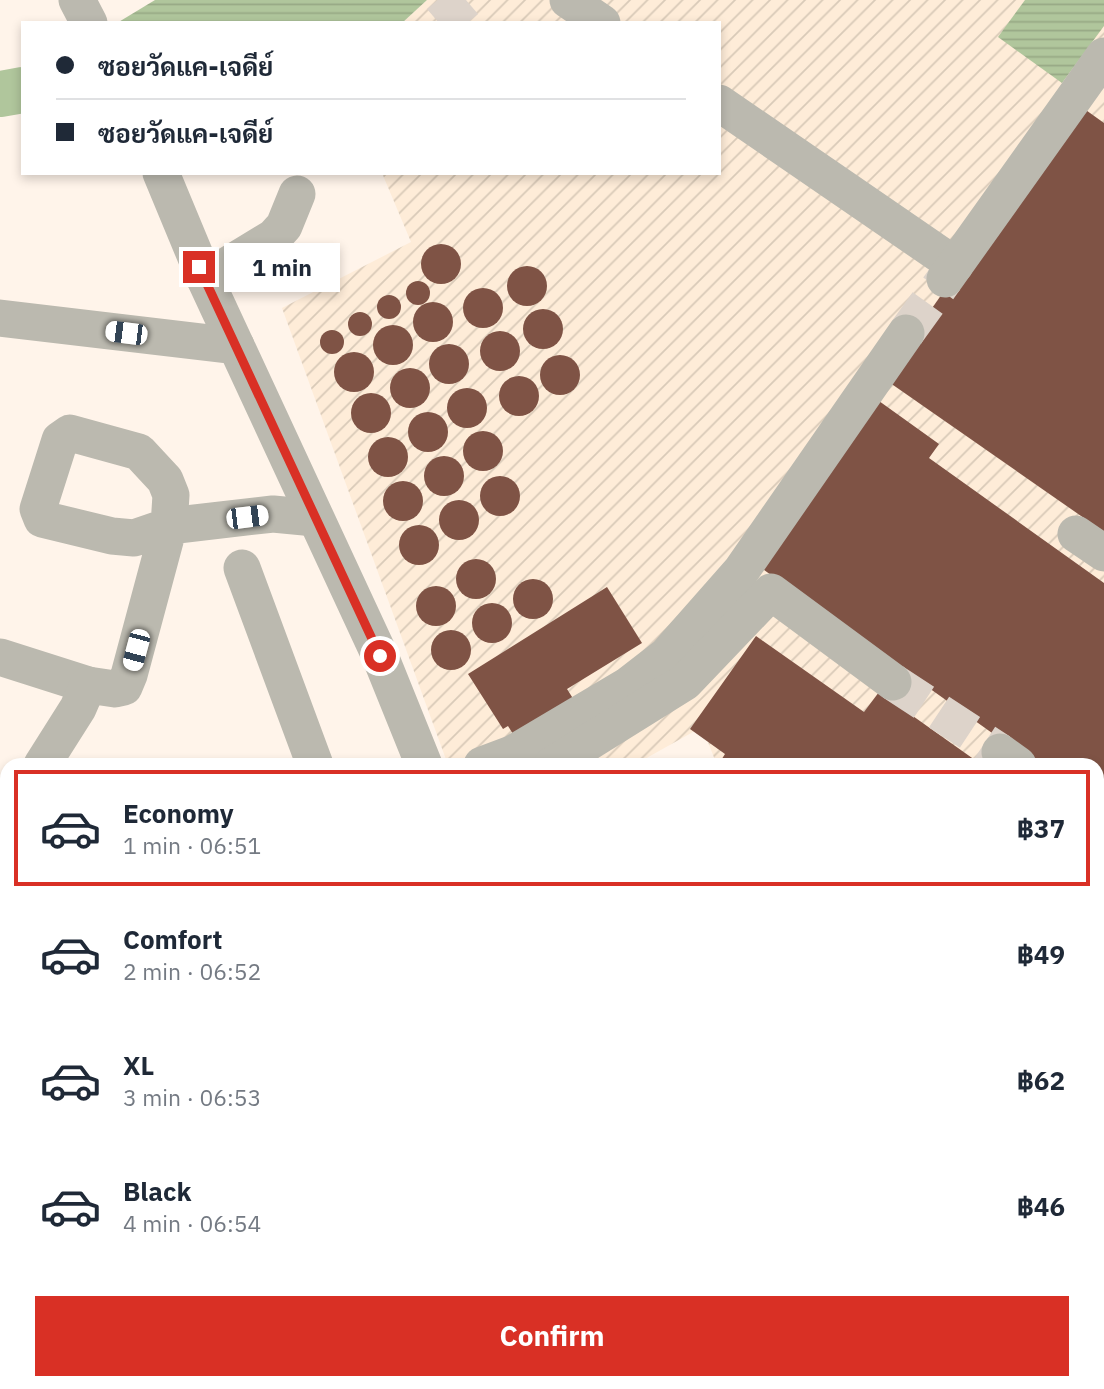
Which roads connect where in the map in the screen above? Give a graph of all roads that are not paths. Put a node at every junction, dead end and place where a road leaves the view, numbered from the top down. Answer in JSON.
{"nodes":[{"id":1,"x":77,"y":0,"type":"edge"},
{"id":2,"x":568,"y":0,"type":"edge"},
{"id":3,"x":88,"y":21,"type":"edge"},
{"id":4,"x":599,"y":21,"type":"edge"},
{"id":5,"x":1104,"y":55,"type":"edge"},
{"id":6,"x":721,"y":104,"type":"edge"},
{"id":7,"x":162,"y":175,"type":"edge"},
{"id":8,"x":297,"y":194,"type":"dead end"},
{"id":9,"x":202,"y":273,"type":"junction"},
{"id":10,"x":0,"y":318,"type":"edge"},
{"id":11,"x":906,"y":333,"type":"tunnel mouth"},
{"id":12,"x":236,"y":346,"type":"junction"},
{"id":13,"x":316,"y":518,"type":"junction"},
{"id":14,"x":242,"y":568,"type":"dead end"},
{"id":15,"x":0,"y":657,"type":"edge"},
{"id":16,"x":893,"y":682,"type":"tunnel mouth"},
{"id":17,"x":88,"y":685,"type":"junction"},
{"id":18,"x":46,"y":758,"type":"edge"},
{"id":19,"x":312,"y":758,"type":"edge"},
{"id":20,"x":421,"y":758,"type":"edge"},
{"id":21,"x":501,"y":758,"type":"edge"},
{"id":22,"x":563,"y":758,"type":"edge"}],
"edges":[{"from":1,"to":3,"type":"street"},
{"from":2,"to":4,"type":"street"},
{"from":5,"to":6,"type":"street"},
{"from":7,"to":9,"type":"street"},
{"from":8,"to":9,"type":"street"},
{"from":9,"to":12,"type":"street"},
{"from":10,"to":12,"type":"street"},
{"from":11,"to":21,"type":"street"},
{"from":12,"to":13,"type":"street"},
{"from":13,"to":17,"type":"street"},
{"from":13,"to":20,"type":"street"},
{"from":14,"to":19,"type":"street"},
{"from":15,"to":17,"type":"street"},
{"from":16,"to":22,"type":"street"},
{"from":17,"to":18,"type":"street"}]}
